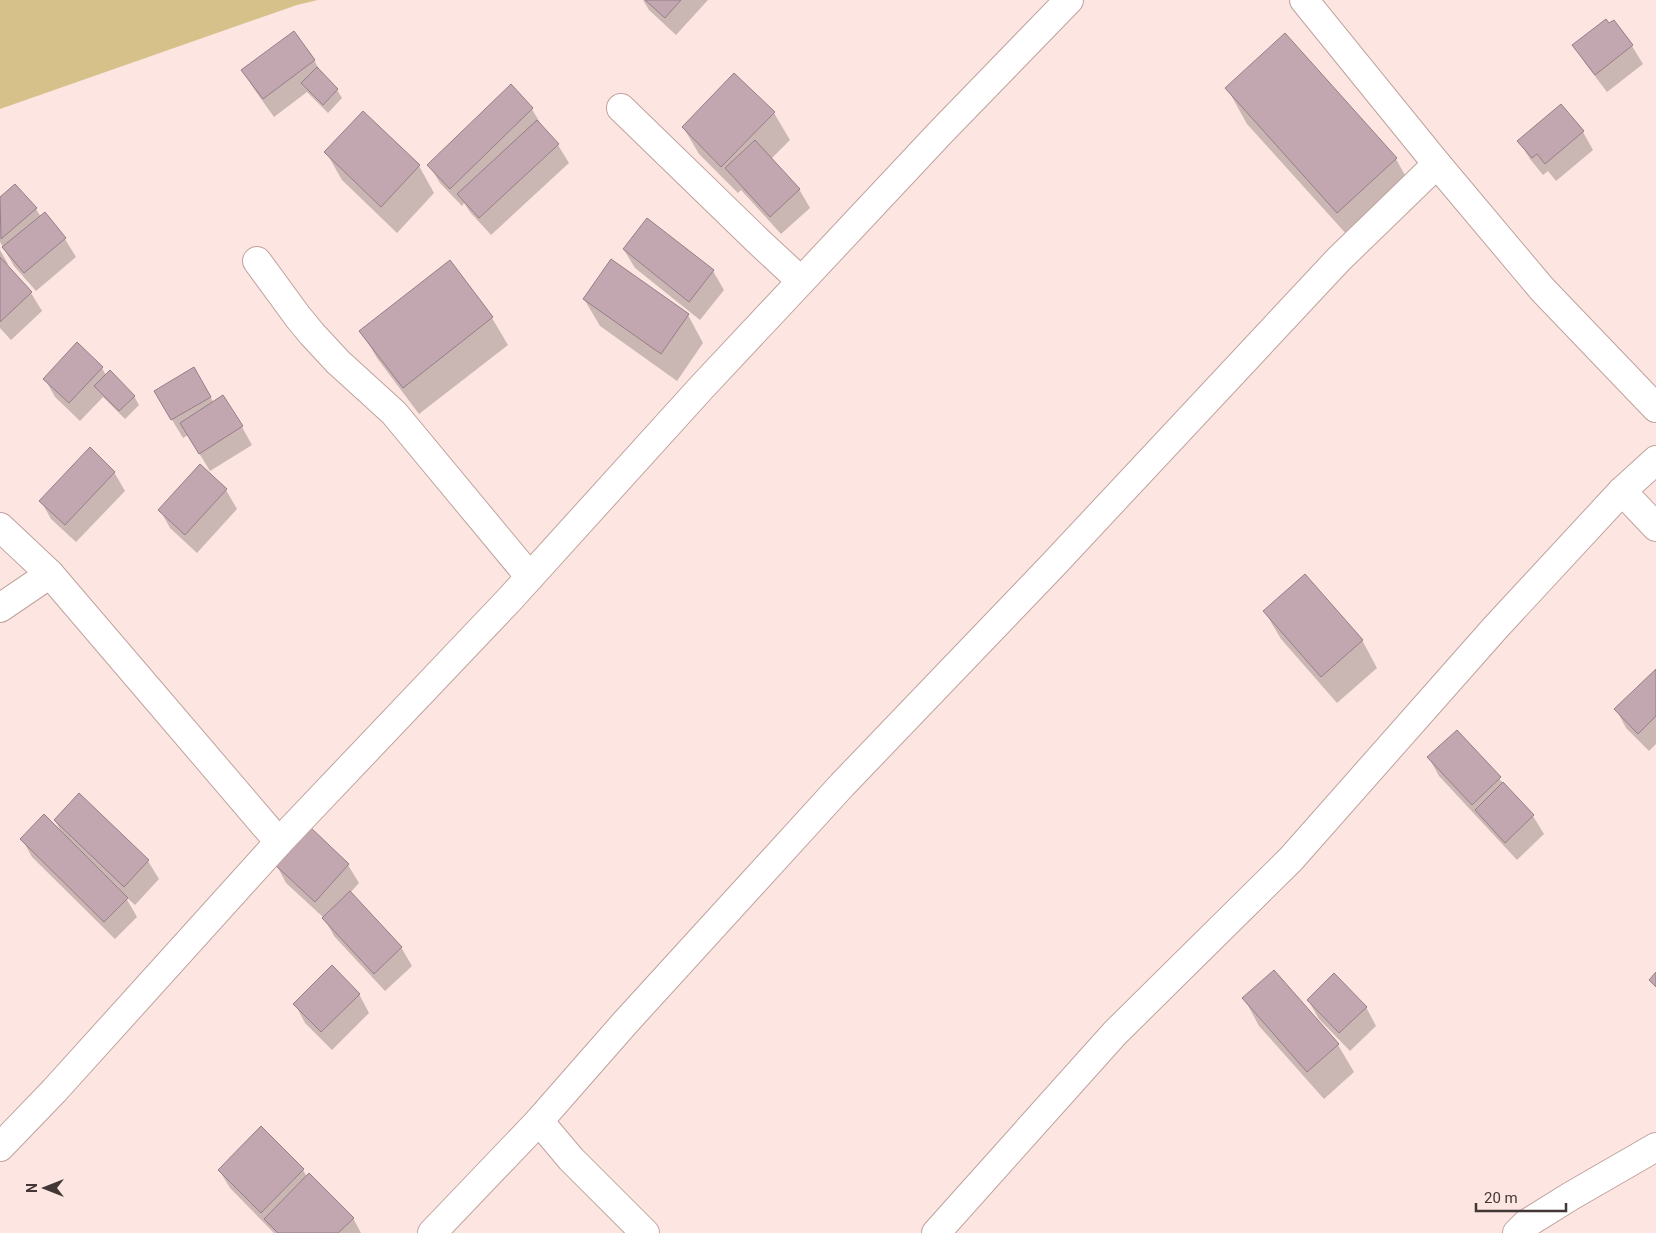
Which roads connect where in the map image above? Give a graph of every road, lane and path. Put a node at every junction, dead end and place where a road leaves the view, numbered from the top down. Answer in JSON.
{"nodes":[{"id":1,"x":1069,"y":0,"type":"edge"},
{"id":2,"x":1304,"y":0,"type":"edge"},
{"id":3,"x":621,"y":108,"type":"dead end"},
{"id":4,"x":1437,"y":164,"type":"junction"},
{"id":5,"x":257,"y":261,"type":"dead end"},
{"id":6,"x":801,"y":281,"type":"junction"},
{"id":7,"x":1656,"y":408,"type":"edge"},
{"id":8,"x":1656,"y":460,"type":"edge"},
{"id":9,"x":1622,"y":491,"type":"junction"},
{"id":10,"x":1656,"y":527,"type":"edge"},
{"id":11,"x":0,"y":528,"type":"edge"},
{"id":12,"x":50,"y":574,"type":"junction"},
{"id":13,"x":530,"y":577,"type":"junction"},
{"id":14,"x":0,"y":608,"type":"edge"},
{"id":15,"x":279,"y":842,"type":"junction"},
{"id":16,"x":539,"y":1121,"type":"junction"},
{"id":17,"x":0,"y":1147,"type":"edge"},
{"id":18,"x":1656,"y":1147,"type":"edge"},
{"id":19,"x":432,"y":1233,"type":"edge"},
{"id":20,"x":646,"y":1233,"type":"edge"},
{"id":21,"x":936,"y":1233,"type":"edge"},
{"id":22,"x":1517,"y":1233,"type":"edge"}],
"edges":[{"from":1,"to":6,"type":"street"},
{"from":2,"to":4,"type":"street"},
{"from":3,"to":6,"type":"street"},
{"from":4,"to":7,"type":"street"},
{"from":4,"to":16,"type":"street"},
{"from":5,"to":13,"type":"street"},
{"from":6,"to":13,"type":"street"},
{"from":8,"to":9,"type":"street"},
{"from":9,"to":10,"type":"street"},
{"from":9,"to":21,"type":"street"},
{"from":11,"to":12,"type":"street"},
{"from":12,"to":14,"type":"street"},
{"from":12,"to":15,"type":"street"},
{"from":13,"to":15,"type":"street"},
{"from":15,"to":17,"type":"street"},
{"from":16,"to":19,"type":"street"},
{"from":16,"to":20,"type":"street"},
{"from":18,"to":22,"type":"street"}]}
